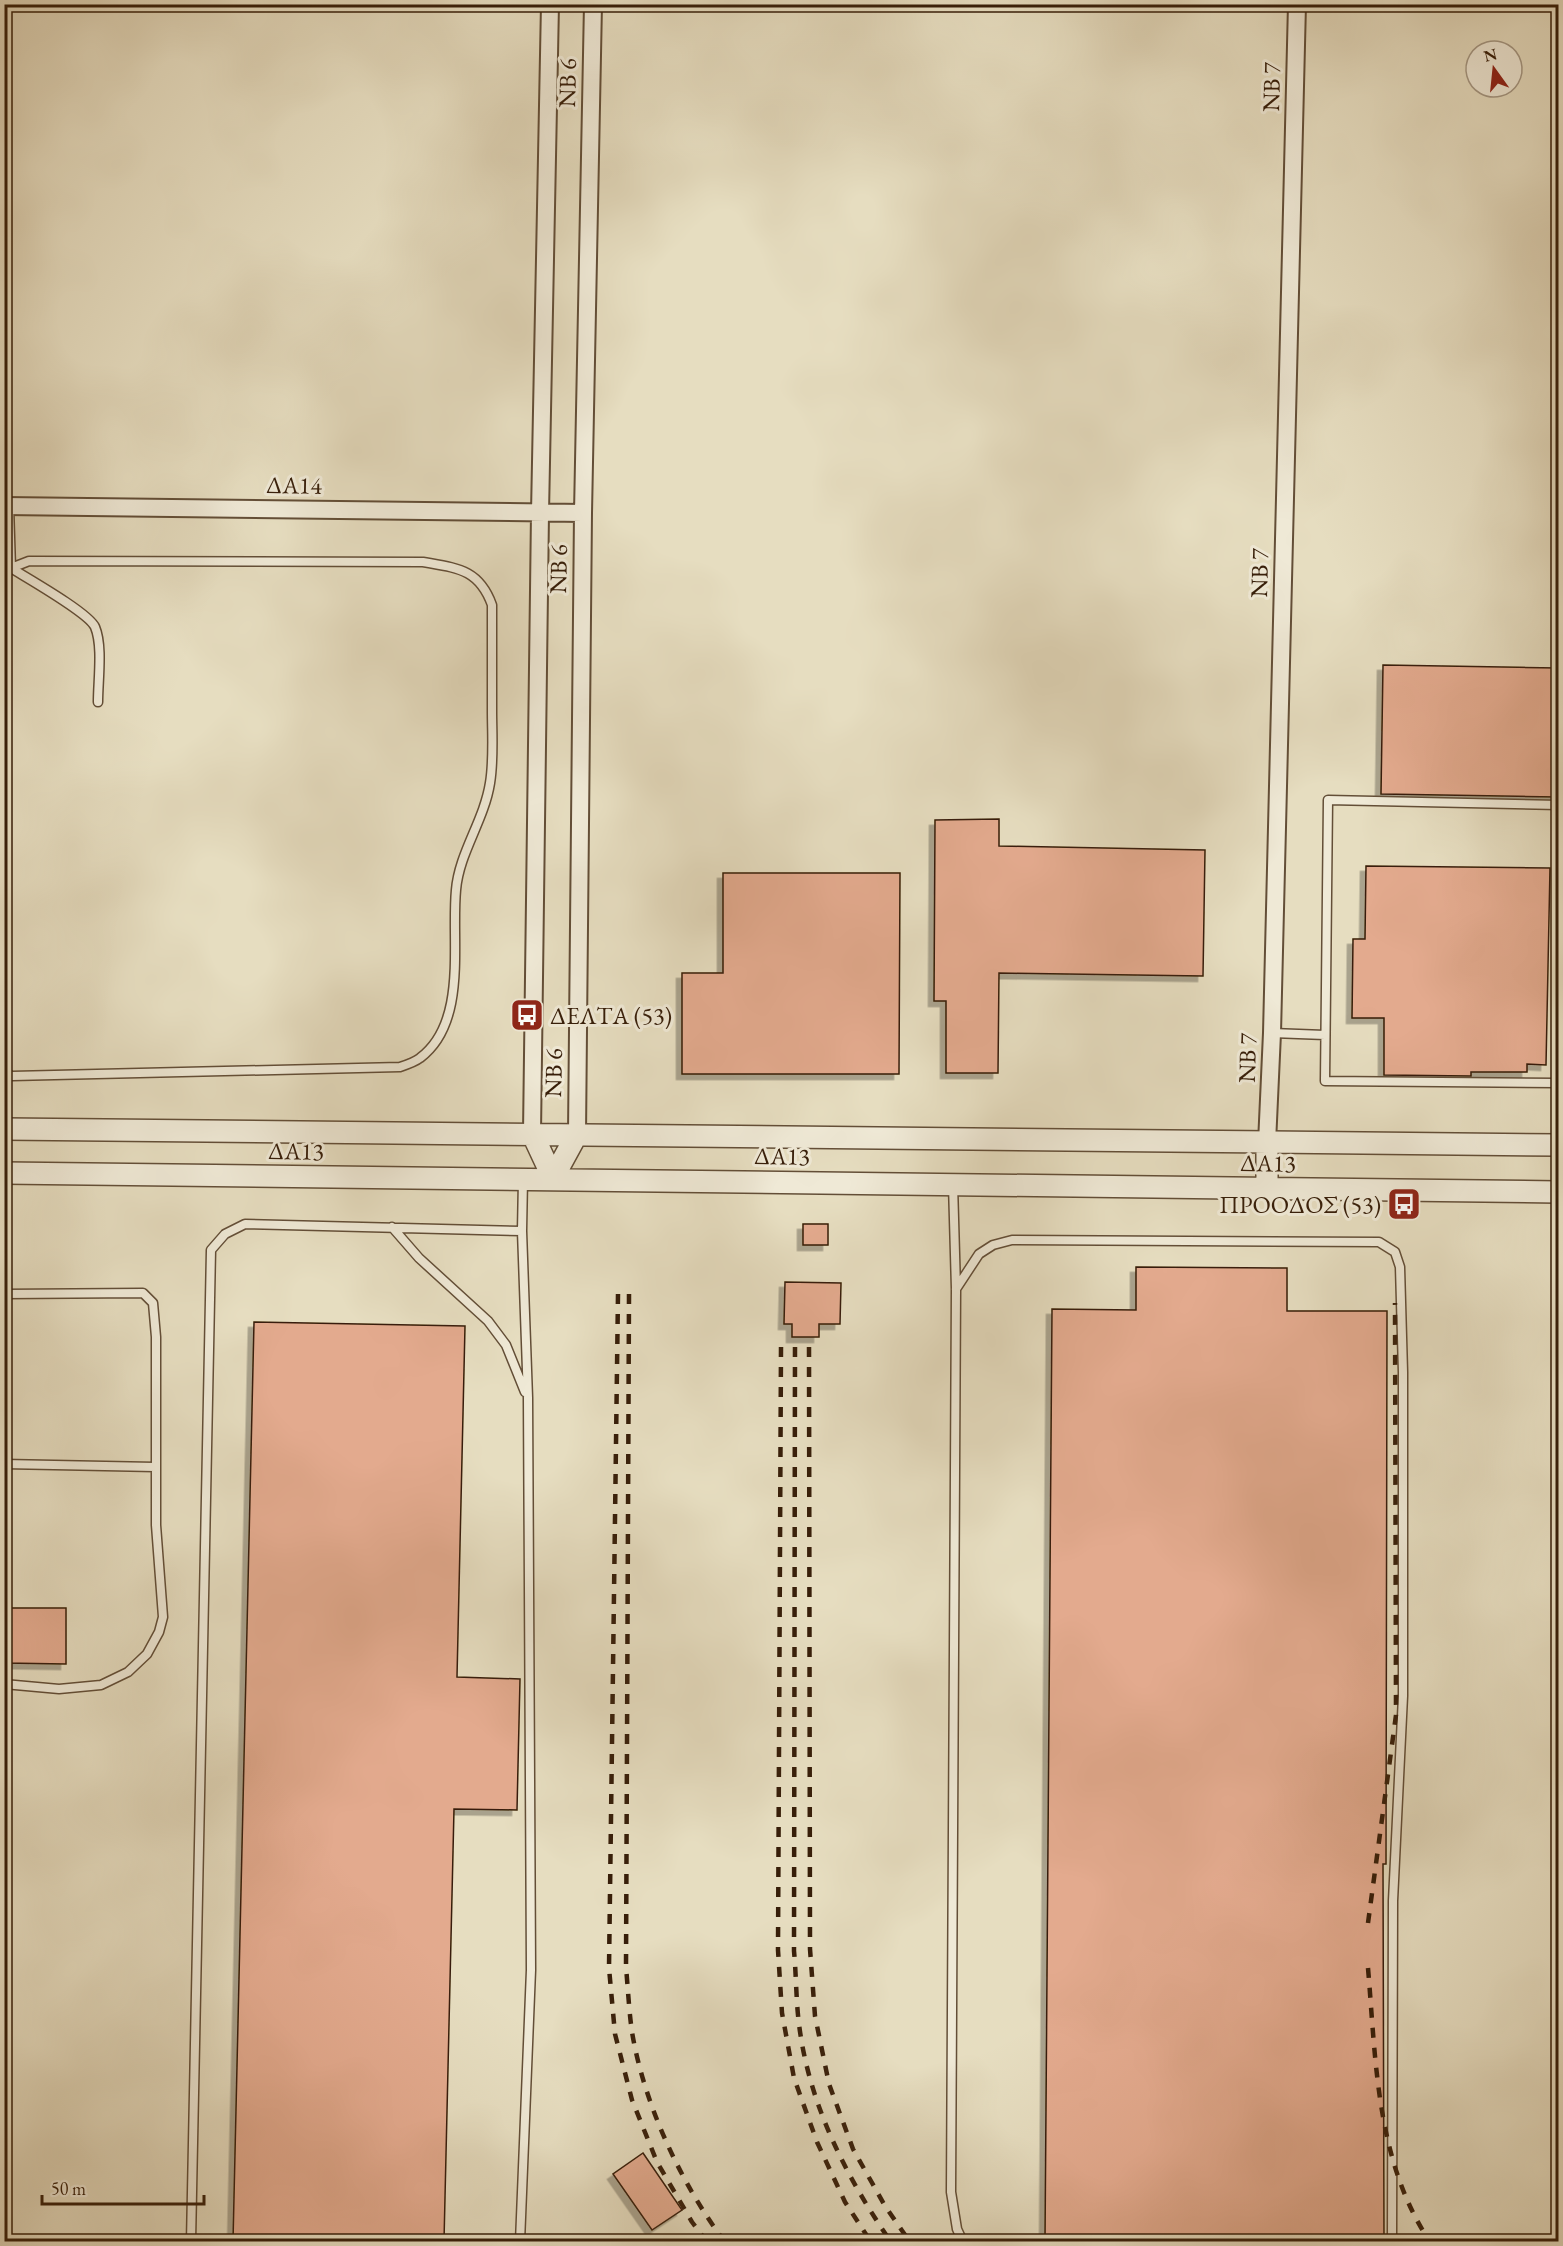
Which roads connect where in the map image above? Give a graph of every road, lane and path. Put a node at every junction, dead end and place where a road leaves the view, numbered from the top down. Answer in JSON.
{"nodes":[{"id":1,"x":550,"y":4,"type":"edge"},
{"id":2,"x":593,"y":4,"type":"edge"},
{"id":3,"x":1297,"y":4,"type":"edge"},
{"id":4,"x":7,"y":506,"type":"edge"},
{"id":5,"x":540,"y":513,"type":"junction"},
{"id":6,"x":583,"y":513,"type":"junction"},
{"id":7,"x":8,"y":571,"type":"edge"},
{"id":8,"x":98,"y":702,"type":"dead end"},
{"id":9,"x":1558,"y":805,"type":"edge"},
{"id":10,"x":1558,"y":1011,"type":"edge"},
{"id":11,"x":1272,"y":1033,"type":"junction"},
{"id":12,"x":1325,"y":1035,"type":"junction"},
{"id":13,"x":4,"y":1073,"type":"edge"},
{"id":14,"x":4,"y":1129,"type":"edge"},
{"id":15,"x":532,"y":1134,"type":"junction"},
{"id":16,"x":577,"y":1134,"type":"junction"},
{"id":17,"x":1267,"y":1143,"type":"junction"},
{"id":18,"x":1558,"y":1145,"type":"edge"},
{"id":19,"x":4,"y":1173,"type":"edge"},
{"id":20,"x":523,"y":1178,"type":"junction"},
{"id":21,"x":553,"y":1178,"type":"junction"},
{"id":22,"x":953,"y":1183,"type":"junction"},
{"id":23,"x":1267,"y":1189,"type":"junction"},
{"id":24,"x":1558,"y":1192,"type":"edge"},
{"id":25,"x":392,"y":1227,"type":"junction"},
{"id":26,"x":522,"y":1230,"type":"junction"},
{"id":27,"x":956,"y":1289,"type":"junction"},
{"id":28,"x":4,"y":1294,"type":"edge"},
{"id":29,"x":528,"y":1398,"type":"junction"},
{"id":30,"x":4,"y":1464,"type":"edge"},
{"id":31,"x":156,"y":1467,"type":"junction"},
{"id":32,"x":4,"y":1684,"type":"edge"},
{"id":33,"x":191,"y":2241,"type":"edge"},
{"id":34,"x":520,"y":2241,"type":"edge"},
{"id":35,"x":963,"y":2241,"type":"edge"},
{"id":36,"x":1392,"y":2241,"type":"edge"}],
"edges":[{"from":1,"to":5,"type":"street","name":"ΝΒ 6"},
{"from":2,"to":6,"type":"street","name":"ΝΒ 6"},
{"from":3,"to":11,"type":"street","name":"ΝΒ 7"},
{"from":4,"to":5,"type":"street","name":"ΔΑ14"},
{"from":4,"to":7,"type":"lane"},
{"from":5,"to":6,"type":"street","name":"ΔΑ14"},
{"from":5,"to":15,"type":"street","name":"ΝΒ 6"},
{"from":6,"to":16,"type":"street","name":"ΝΒ 6"},
{"from":7,"to":8,"type":"lane"},
{"from":7,"to":13,"type":"lane"},
{"from":9,"to":12,"type":"lane"},
{"from":10,"to":12,"type":"lane"},
{"from":11,"to":12,"type":"lane"},
{"from":11,"to":17,"type":"street","name":"ΝΒ 7"},
{"from":14,"to":15,"type":"street","name":"ΔΑ13"},
{"from":15,"to":16,"type":"street","name":"ΔΑ13"},
{"from":15,"to":21,"type":"street"},
{"from":16,"to":17,"type":"street","name":"ΔΑ13"},
{"from":16,"to":21,"type":"street"},
{"from":17,"to":18,"type":"street","name":"ΔΑ13"},
{"from":17,"to":23,"type":"street"},
{"from":19,"to":20,"type":"street","name":"ΔΑ13"},
{"from":20,"to":21,"type":"street","name":"ΔΑ13"},
{"from":20,"to":26,"type":"lane"},
{"from":21,"to":22,"type":"street","name":"ΔΑ13"},
{"from":22,"to":23,"type":"street","name":"ΔΑ13"},
{"from":22,"to":27,"type":"lane"},
{"from":23,"to":24,"type":"street","name":"ΔΑ13"},
{"from":25,"to":26,"type":"lane"},
{"from":25,"to":29,"type":"lane"},
{"from":25,"to":33,"type":"lane"},
{"from":26,"to":29,"type":"lane"},
{"from":27,"to":35,"type":"lane"},
{"from":27,"to":36,"type":"lane"},
{"from":28,"to":31,"type":"lane"},
{"from":29,"to":34,"type":"lane"},
{"from":30,"to":31,"type":"lane"},
{"from":31,"to":32,"type":"lane"}]}
